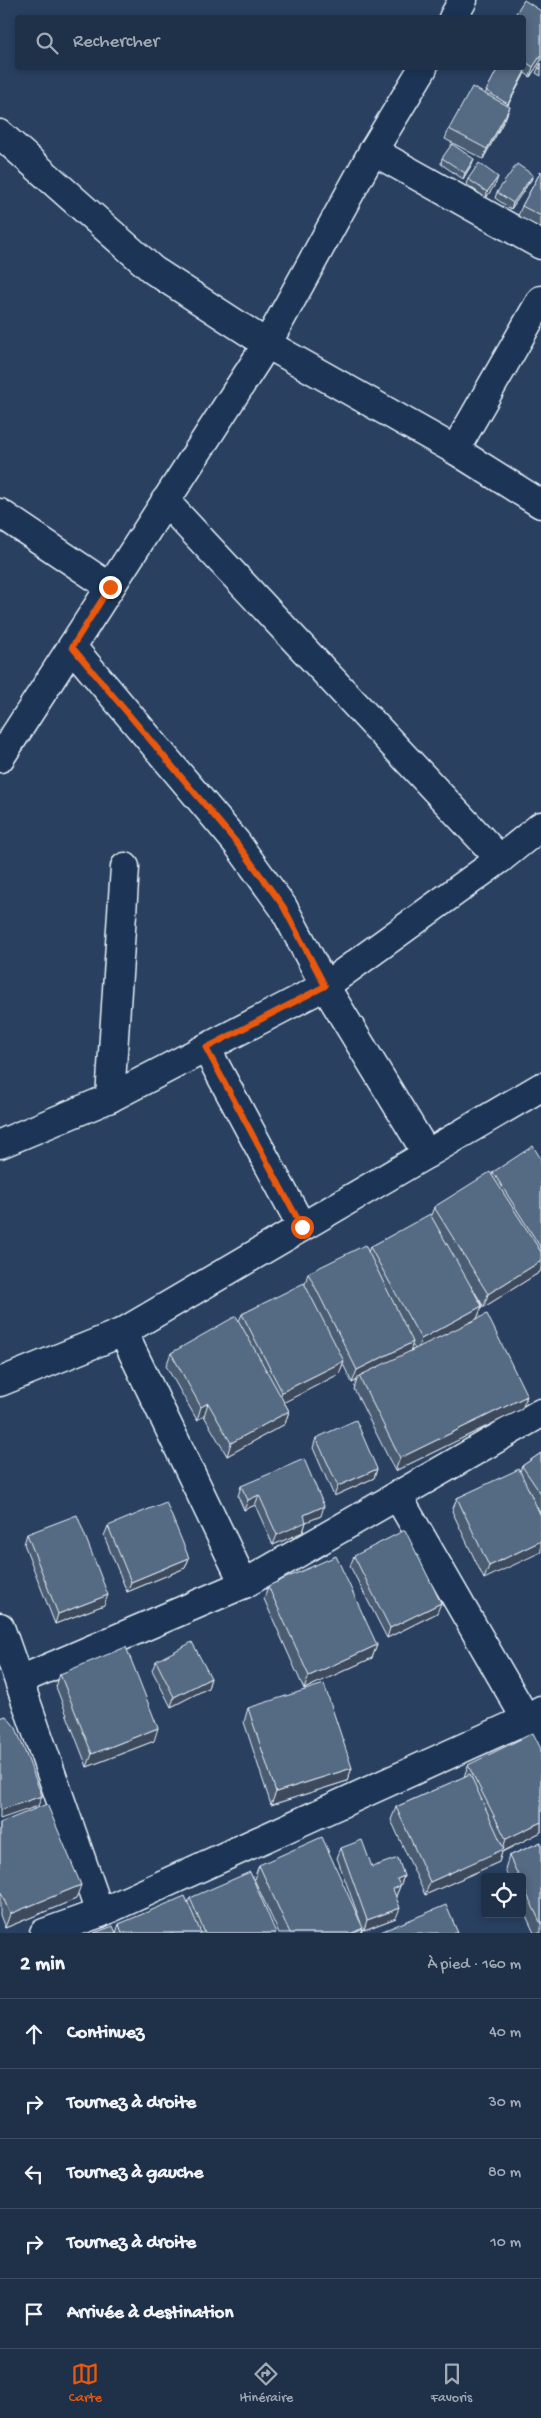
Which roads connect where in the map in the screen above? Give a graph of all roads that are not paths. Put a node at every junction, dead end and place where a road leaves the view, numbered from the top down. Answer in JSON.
{"nodes":[{"id":1,"x":463,"y":0,"type":"edge"},
{"id":2,"x":455,"y":15,"type":"edge"},
{"id":3,"x":422,"y":70,"type":"edge"},
{"id":4,"x":0,"y":134,"type":"edge"},
{"id":5,"x":373,"y":151,"type":"junction"},
{"id":6,"x":541,"y":245,"type":"edge"},
{"id":7,"x":541,"y":300,"type":"edge"},
{"id":8,"x":267,"y":344,"type":"junction"},
{"id":9,"x":455,"y":450,"type":"junction"},
{"id":10,"x":165,"y":501,"type":"junction"},
{"id":11,"x":541,"y":504,"type":"edge"},
{"id":12,"x":0,"y":513,"type":"edge"},
{"id":13,"x":110,"y":587,"type":"junction"},
{"id":14,"x":72,"y":647,"type":"junction"},
{"id":15,"x":0,"y":758,"type":"edge"},
{"id":16,"x":541,"y":826,"type":"edge"},
{"id":17,"x":500,"y":859,"type":"junction"},
{"id":18,"x":126,"y":867,"type":"dead end"},
{"id":19,"x":325,"y":986,"type":"junction"},
{"id":20,"x":206,"y":1048,"type":"junction"},
{"id":21,"x":541,"y":1087,"type":"edge"},
{"id":22,"x":110,"y":1098,"type":"junction"},
{"id":23,"x":0,"y":1144,"type":"edge"},
{"id":24,"x":427,"y":1154,"type":"junction"},
{"id":25,"x":302,"y":1227,"type":"junction"},
{"id":26,"x":124,"y":1332,"type":"junction"},
{"id":27,"x":0,"y":1382,"type":"edge"},
{"id":28,"x":541,"y":1413,"type":"edge"},
{"id":29,"x":397,"y":1496,"type":"junction"},
{"id":30,"x":244,"y":1584,"type":"junction"},
{"id":31,"x":0,"y":1627,"type":"edge"},
{"id":32,"x":20,"y":1680,"type":"junction"},
{"id":33,"x":534,"y":1715,"type":"edge"},
{"id":34,"x":541,"y":1745,"type":"edge"},
{"id":35,"x":100,"y":1913,"type":"junction"},
{"id":36,"x":44,"y":1933,"type":"edge"}],
"edges":[{"from":1,"to":2,"type":"street"},
{"from":3,"to":5,"type":"street"},
{"from":4,"to":8,"type":"street"},
{"from":5,"to":6,"type":"street"},
{"from":5,"to":8,"type":"street"},
{"from":7,"to":9,"type":"street"},
{"from":8,"to":9,"type":"street"},
{"from":8,"to":10,"type":"street"},
{"from":9,"to":11,"type":"street"},
{"from":10,"to":13,"type":"street"},
{"from":10,"to":17,"type":"street"},
{"from":12,"to":13,"type":"street"},
{"from":13,"to":14,"type":"street"},
{"from":14,"to":15,"type":"street"},
{"from":14,"to":19,"type":"street"},
{"from":16,"to":17,"type":"street"},
{"from":17,"to":19,"type":"street"},
{"from":18,"to":22,"type":"street"},
{"from":19,"to":20,"type":"street"},
{"from":19,"to":24,"type":"street"},
{"from":20,"to":22,"type":"street"},
{"from":20,"to":25,"type":"street"},
{"from":21,"to":24,"type":"street"},
{"from":22,"to":23,"type":"street"},
{"from":24,"to":25,"type":"street"},
{"from":25,"to":26,"type":"street"},
{"from":26,"to":27,"type":"street"},
{"from":26,"to":30,"type":"street"},
{"from":28,"to":29,"type":"street"},
{"from":29,"to":30,"type":"street"},
{"from":29,"to":33,"type":"street"},
{"from":30,"to":32,"type":"street"},
{"from":31,"to":32,"type":"street"},
{"from":32,"to":35,"type":"street"},
{"from":33,"to":34,"type":"street"},
{"from":33,"to":35,"type":"street"},
{"from":35,"to":36,"type":"street"}]}
